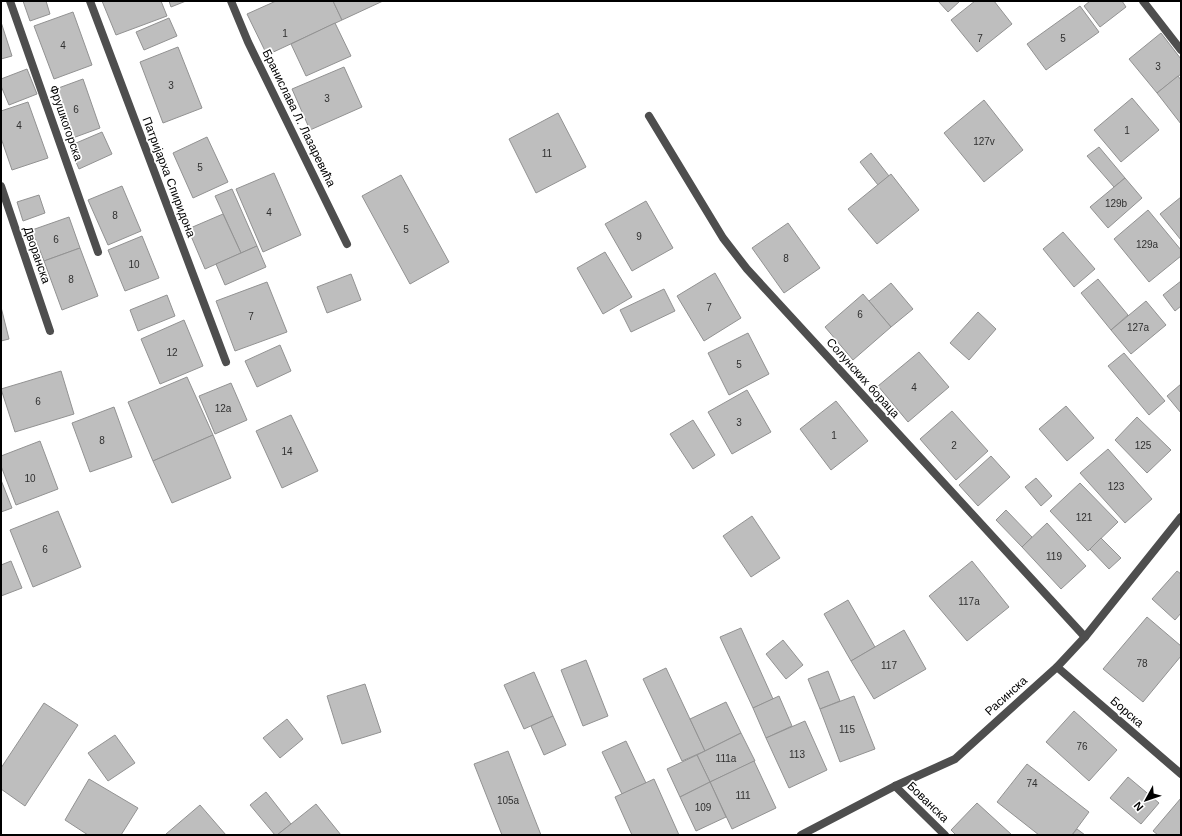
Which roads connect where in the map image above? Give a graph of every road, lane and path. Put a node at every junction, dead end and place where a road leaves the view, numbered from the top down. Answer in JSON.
{"nodes":[{"id":1,"x":10,"y":1,"type":"edge"},
{"id":2,"x":90,"y":1,"type":"edge"},
{"id":3,"x":231,"y":1,"type":"edge"},
{"id":4,"x":1143,"y":1,"type":"edge"},
{"id":5,"x":1181,"y":50,"type":"edge"},
{"id":6,"x":649,"y":116,"type":"dead end"},
{"id":7,"x":1,"y":186,"type":"edge"},
{"id":8,"x":347,"y":244,"type":"dead end"},
{"id":9,"x":98,"y":252,"type":"dead end"},
{"id":10,"x":50,"y":331,"type":"dead end"},
{"id":11,"x":226,"y":362,"type":"dead end"},
{"id":12,"x":1181,"y":517,"type":"edge"},
{"id":13,"x":1085,"y":637,"type":"junction"},
{"id":14,"x":1057,"y":667,"type":"junction"},
{"id":15,"x":1181,"y":774,"type":"edge"},
{"id":16,"x":895,"y":786,"type":"junction"},
{"id":17,"x":801,"y":835,"type":"edge"},
{"id":18,"x":945,"y":835,"type":"edge"}],
"edges":[{"from":1,"to":9,"type":"street","name":"Фрушкогорска"},
{"from":2,"to":11,"type":"street","name":"Патријарха Спиридона"},
{"from":3,"to":8,"type":"street","name":"Бранислава Л. Лазаревића"},
{"from":4,"to":5,"type":"street"},
{"from":6,"to":13,"type":"street","name":"Солунских бораца"},
{"from":7,"to":10,"type":"street","name":"Дворанска"},
{"from":12,"to":13,"type":"street","name":"Расинска"},
{"from":13,"to":14,"type":"street","name":"Расинска"},
{"from":14,"to":15,"type":"street","name":"Борска"},
{"from":14,"to":16,"type":"street","name":"Расинска"},
{"from":16,"to":17,"type":"street","name":"Расинска"},
{"from":16,"to":18,"type":"street","name":"Бованска"}]}
